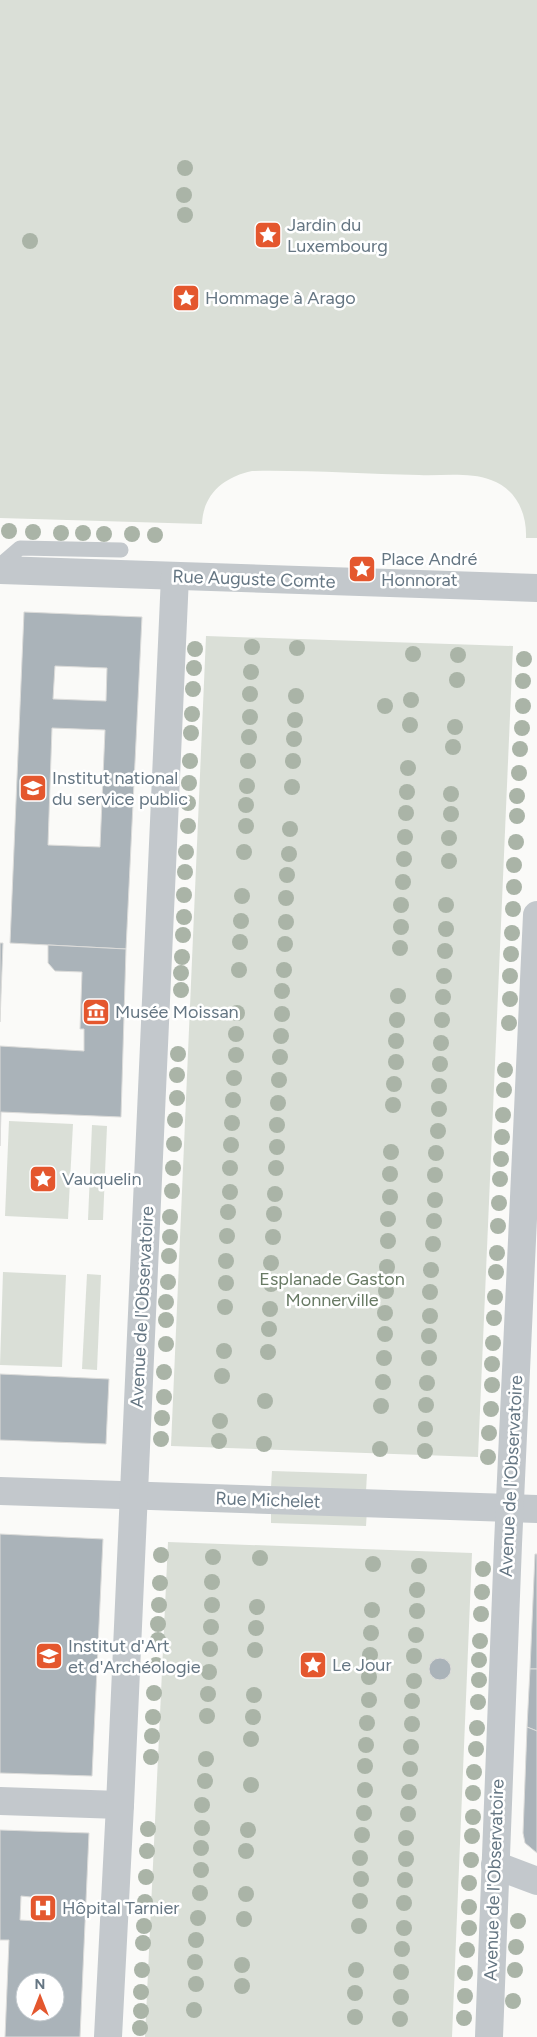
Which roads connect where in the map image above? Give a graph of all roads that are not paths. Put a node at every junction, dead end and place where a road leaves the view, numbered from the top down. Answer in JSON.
{"nodes":[{"id":1,"x":121,"y":550,"type":"dead end"},
{"id":2,"x":0,"y":565,"type":"edge"},
{"id":3,"x":0,"y":570,"type":"edge"},
{"id":4,"x":175,"y":576,"type":"junction"},
{"id":5,"x":537,"y":588,"type":"edge"},
{"id":6,"x":537,"y":915,"type":"edge"},
{"id":7,"x":534,"y":1045,"type":"edge"},
{"id":8,"x":0,"y":1491,"type":"edge"},
{"id":9,"x":134,"y":1496,"type":"junction"},
{"id":10,"x":510,"y":1508,"type":"junction"},
{"id":11,"x":537,"y":1509,"type":"edge"},
{"id":12,"x":0,"y":1801,"type":"edge"},
{"id":13,"x":120,"y":1805,"type":"junction"},
{"id":14,"x":495,"y":1866,"type":"junction"},
{"id":15,"x":537,"y":1881,"type":"edge"},
{"id":16,"x":108,"y":2037,"type":"edge"},
{"id":17,"x":489,"y":2037,"type":"edge"}],
"edges":[{"from":1,"to":2,"type":"lane"},
{"from":3,"to":4,"type":"street","name":"Rue Auguste Comte"},
{"from":4,"to":5,"type":"street","name":"Rue Auguste Comte"},
{"from":4,"to":9,"type":"street","name":"Avenue de l'Observatoire"},
{"from":6,"to":7,"type":"street","name":"Avenue de l'Observatoire"},
{"from":7,"to":10,"type":"street","name":"Avenue de l'Observatoire"},
{"from":8,"to":9,"type":"street","name":"Rue Michelet"},
{"from":9,"to":10,"type":"street","name":"Rue Michelet"},
{"from":9,"to":13,"type":"street","name":"Avenue de l'Observatoire"},
{"from":10,"to":11,"type":"street","name":"Rue Michelet"},
{"from":10,"to":14,"type":"street","name":"Avenue de l'Observatoire"},
{"from":12,"to":13,"type":"street"},
{"from":13,"to":16,"type":"street","name":"Avenue de l'Observatoire"},
{"from":14,"to":15,"type":"street"},
{"from":14,"to":17,"type":"street","name":"Avenue de l'Observatoire"}]}
